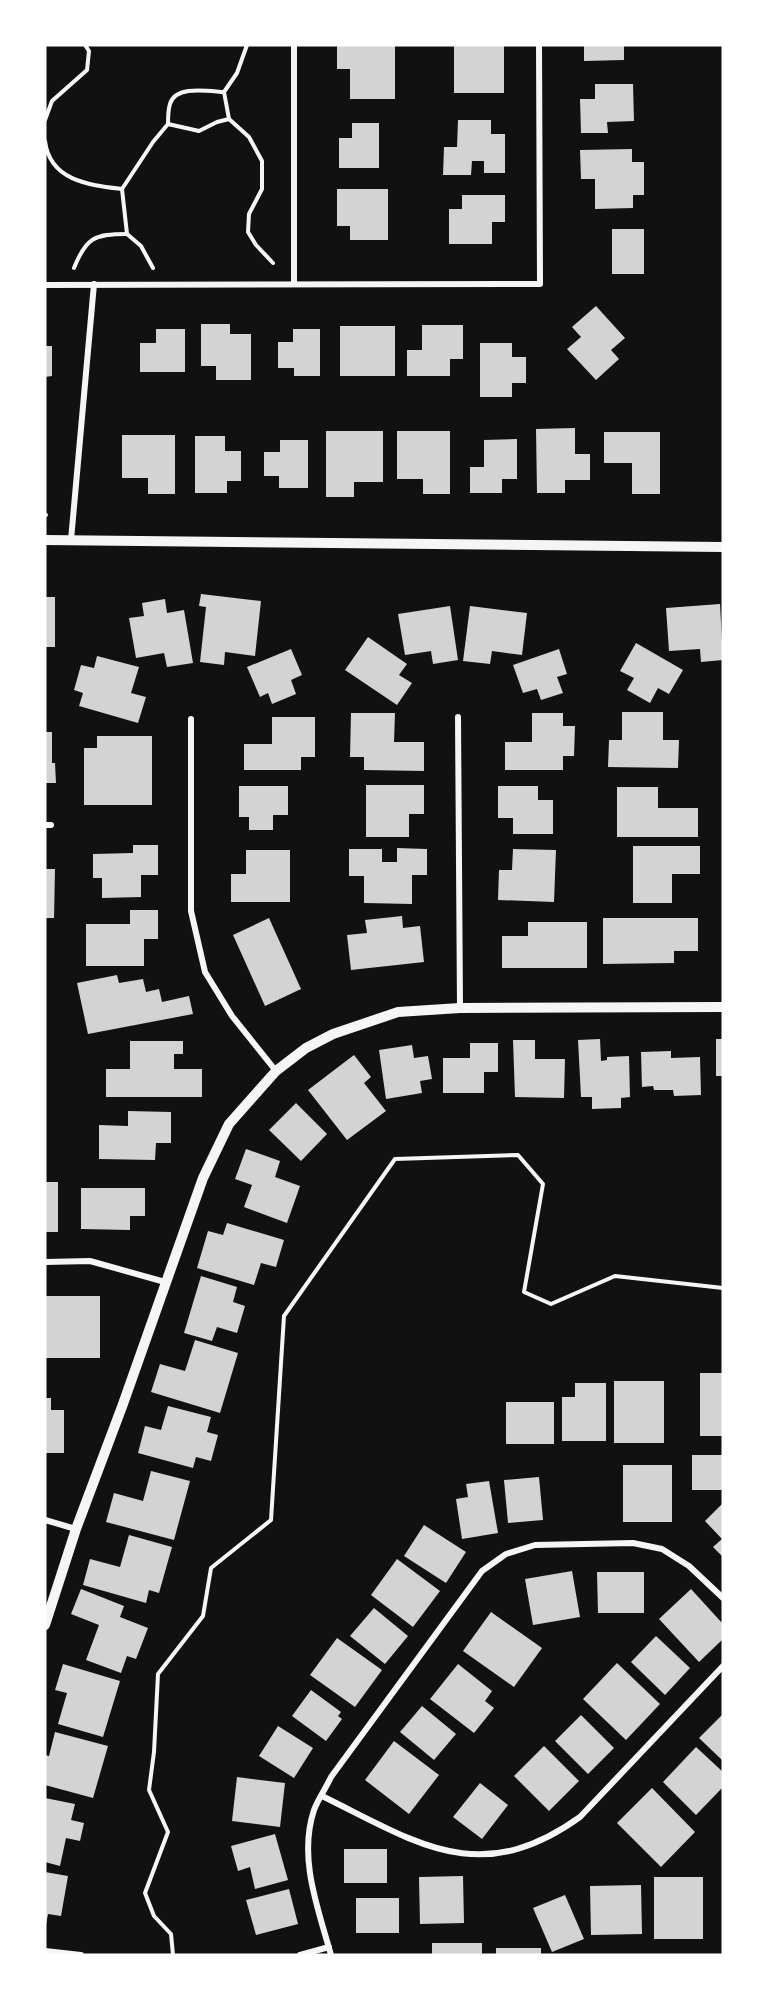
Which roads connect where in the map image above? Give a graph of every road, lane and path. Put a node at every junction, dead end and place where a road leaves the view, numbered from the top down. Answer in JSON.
{"nodes":[{"id":1,"x":85,"y":45,"type":"edge"},
{"id":2,"x":247,"y":45,"type":"edge"},
{"id":3,"x":294,"y":45,"type":"edge"},
{"id":4,"x":539,"y":45,"type":"edge"},
{"id":5,"x":224,"y":92,"type":"junction"},
{"id":6,"x":229,"y":119,"type":"junction"},
{"id":7,"x":45,"y":120,"type":"edge"},
{"id":8,"x":168,"y":124,"type":"junction"},
{"id":9,"x":45,"y":141,"type":"edge"},
{"id":10,"x":122,"y":189,"type":"junction"},
{"id":11,"x":127,"y":234,"type":"junction"},
{"id":12,"x":273,"y":263,"type":"dead end"},
{"id":13,"x":74,"y":268,"type":"dead end"},
{"id":14,"x":153,"y":268,"type":"dead end"},
{"id":15,"x":94,"y":284,"type":"junction"},
{"id":16,"x":294,"y":284,"type":"junction"},
{"id":17,"x":45,"y":285,"type":"edge"},
{"id":18,"x":45,"y":540,"type":"edge"},
{"id":19,"x":71,"y":540,"type":"junction"},
{"id":20,"x":723,"y":547,"type":"edge"},
{"id":21,"x":458,"y":717,"type":"dead end"},
{"id":22,"x":191,"y":719,"type":"dead end"},
{"id":23,"x":723,"y":1007,"type":"edge"},
{"id":24,"x":460,"y":1008,"type":"junction"},
{"id":25,"x":276,"y":1071,"type":"junction"},
{"id":26,"x":45,"y":1262,"type":"edge"},
{"id":27,"x":165,"y":1282,"type":"junction"},
{"id":28,"x":723,"y":1288,"type":"edge"},
{"id":29,"x":45,"y":1520,"type":"edge"},
{"id":30,"x":76,"y":1529,"type":"junction"},
{"id":31,"x":723,"y":1598,"type":"edge"},
{"id":32,"x":45,"y":1625,"type":"edge"},
{"id":33,"x":723,"y":1666,"type":"edge"},
{"id":34,"x":322,"y":1796,"type":"junction"},
{"id":35,"x":328,"y":1947,"type":"junction"},
{"id":36,"x":45,"y":1951,"type":"edge"},
{"id":37,"x":80,"y":1955,"type":"edge"},
{"id":38,"x":173,"y":1955,"type":"edge"},
{"id":39,"x":300,"y":1955,"type":"edge"},
{"id":40,"x":330,"y":1955,"type":"edge"}],
"edges":[{"from":1,"to":7,"type":"path"},
{"from":2,"to":5,"type":"path"},
{"from":3,"to":16,"type":"street"},
{"from":4,"to":16,"type":"street"},
{"from":5,"to":6,"type":"path"},
{"from":5,"to":8,"type":"path"},
{"from":6,"to":8,"type":"path"},
{"from":6,"to":12,"type":"path"},
{"from":8,"to":10,"type":"path"},
{"from":9,"to":10,"type":"path"},
{"from":10,"to":11,"type":"path"},
{"from":11,"to":13,"type":"path"},
{"from":11,"to":14,"type":"path"},
{"from":15,"to":16,"type":"street"},
{"from":15,"to":17,"type":"street"},
{"from":15,"to":19,"type":"street"},
{"from":18,"to":19,"type":"street"},
{"from":19,"to":20,"type":"street"},
{"from":21,"to":24,"type":"street"},
{"from":22,"to":25,"type":"street"},
{"from":23,"to":24,"type":"street"},
{"from":24,"to":25,"type":"street"},
{"from":25,"to":27,"type":"street"},
{"from":26,"to":27,"type":"street"},
{"from":27,"to":30,"type":"street"},
{"from":28,"to":38,"type":"path"},
{"from":29,"to":30,"type":"street"},
{"from":30,"to":32,"type":"street"},
{"from":31,"to":34,"type":"street"},
{"from":33,"to":34,"type":"street"},
{"from":34,"to":35,"type":"street"},
{"from":35,"to":39,"type":"street"},
{"from":35,"to":40,"type":"street"},
{"from":36,"to":37,"type":"street"}]}
